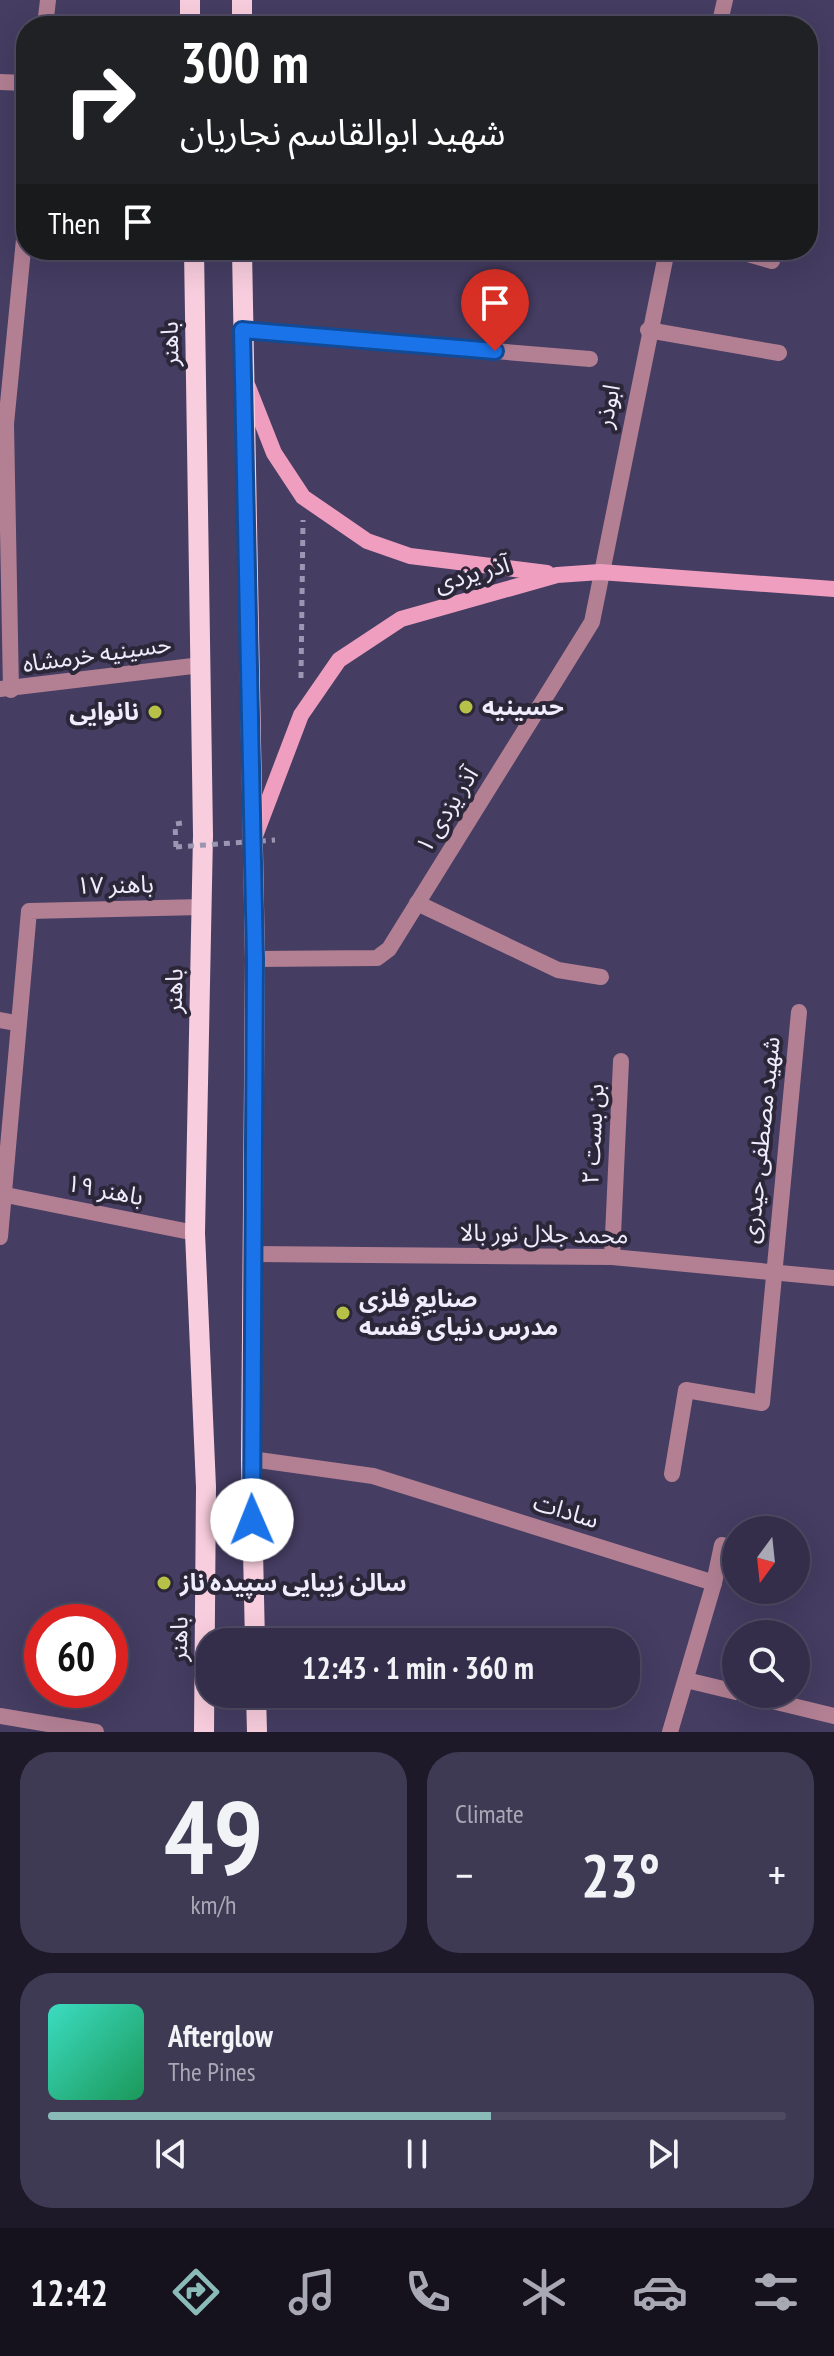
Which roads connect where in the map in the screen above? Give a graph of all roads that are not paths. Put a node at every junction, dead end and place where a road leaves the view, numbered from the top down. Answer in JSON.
{"nodes":[{"id":1,"x":21,"y":260,"type":"edge"},
{"id":2,"x":194,"y":260,"type":"edge"},
{"id":3,"x":242,"y":260,"type":"edge"},
{"id":4,"x":665,"y":260,"type":"edge"},
{"id":5,"x":769,"y":260,"type":"edge"},
{"id":6,"x":772,"y":261,"type":"dead end"},
{"id":7,"x":242,"y":330,"type":"junction"},
{"id":8,"x":648,"y":330,"type":"junction"},
{"id":9,"x":779,"y":353,"type":"dead end"},
{"id":10,"x":590,"y":359,"type":"dead end"},
{"id":11,"x":242,"y":372,"type":"junction"},
{"id":12,"x":3,"y":424,"type":"edge"},
{"id":13,"x":600,"y":572,"type":"junction"},
{"id":14,"x":557,"y":575,"type":"junction"},
{"id":15,"x":834,"y":589,"type":"edge"},
{"id":16,"x":201,"y":665,"type":"junction"},
{"id":17,"x":5,"y":690,"type":"edge"},
{"id":18,"x":252,"y":844,"type":"junction"},
{"id":19,"x":417,"y":903,"type":"junction"},
{"id":20,"x":202,"y":907,"type":"junction"},
{"id":21,"x":255,"y":959,"type":"junction"},
{"id":22,"x":601,"y":977,"type":"dead end"},
{"id":23,"x":799,"y":1012,"type":"dead end"},
{"id":24,"x":8,"y":1021,"type":"edge"},
{"id":25,"x":621,"y":1061,"type":"dead end"},
{"id":26,"x":6,"y":1195,"type":"junction"},
{"id":27,"x":195,"y":1233,"type":"junction"},
{"id":28,"x":0,"y":1237,"type":"edge"},
{"id":29,"x":252,"y":1254,"type":"junction"},
{"id":30,"x":612,"y":1257,"type":"junction"},
{"id":31,"x":772,"y":1272,"type":"junction"},
{"id":32,"x":834,"y":1278,"type":"edge"},
{"id":33,"x":251,"y":1459,"type":"junction"},
{"id":34,"x":672,"y":1474,"type":"dead end"},
{"id":35,"x":722,"y":1545,"type":"edge"},
{"id":36,"x":714,"y":1583,"type":"junction"},
{"id":37,"x":255,"y":1628,"type":"edge"},
{"id":38,"x":686,"y":1680,"type":"junction"},
{"id":39,"x":722,"y":1689,"type":"edge"},
{"id":40,"x":256,"y":1708,"type":"edge"},
{"id":41,"x":801,"y":1708,"type":"edge"},
{"id":42,"x":0,"y":1716,"type":"edge"},
{"id":43,"x":834,"y":1716,"type":"edge"},
{"id":44,"x":96,"y":1732,"type":"edge"},
{"id":45,"x":204,"y":1732,"type":"edge"},
{"id":46,"x":257,"y":1732,"type":"edge"},
{"id":47,"x":670,"y":1732,"type":"edge"}],
"edges":[{"from":1,"to":12,"type":"street"},
{"from":2,"to":16,"type":"main road","name":"باهنر"},
{"from":3,"to":7,"type":"main road"},
{"from":4,"to":8,"type":"street","name":"ابوذر"},
{"from":5,"to":6,"type":"street"},
{"from":7,"to":10,"type":"street"},
{"from":7,"to":11,"type":"main road"},
{"from":8,"to":9,"type":"street"},
{"from":8,"to":13,"type":"street","name":"ابوذر"},
{"from":11,"to":14,"type":"street"},
{"from":11,"to":18,"type":"main road"},
{"from":12,"to":17,"type":"street"},
{"from":13,"to":14,"type":"street","name":"آذر یزدی"},
{"from":13,"to":15,"type":"street","name":"آذر یزدی"},
{"from":13,"to":19,"type":"street","name":"آذر یزدی ۱"},
{"from":14,"to":18,"type":"street","name":"آذر یزدی"},
{"from":16,"to":17,"type":"street","name":"حسینیه خرمشاه"},
{"from":16,"to":20,"type":"main road","name":"باهنر"},
{"from":18,"to":21,"type":"main road"},
{"from":19,"to":21,"type":"street","name":"آذر یزدی ۱"},
{"from":19,"to":22,"type":"street"},
{"from":20,"to":24,"type":"street","name":"باهنر ۱۷"},
{"from":20,"to":27,"type":"main road","name":"باهنر"},
{"from":21,"to":29,"type":"main road"},
{"from":23,"to":31,"type":"street","name":"شهید مصطفی حیدری"},
{"from":24,"to":26,"type":"street"},
{"from":25,"to":30,"type":"street","name":"بن بست ۲"},
{"from":26,"to":27,"type":"street","name":"باهنر ۱۹"},
{"from":26,"to":28,"type":"street"},
{"from":27,"to":45,"type":"main road","name":"باهنر"},
{"from":29,"to":30,"type":"street","name":"محمد جلال نور بالا"},
{"from":29,"to":33,"type":"main road"},
{"from":30,"to":31,"type":"street","name":"محمد جلال نور بالا"},
{"from":31,"to":32,"type":"street","name":"محمد جلال نور بالا"},
{"from":31,"to":34,"type":"street","name":"شهید مصطفی حیدری"},
{"from":33,"to":36,"type":"street","name":"سادات"},
{"from":33,"to":37,"type":"main road"},
{"from":35,"to":36,"type":"street"},
{"from":36,"to":38,"type":"street"},
{"from":38,"to":39,"type":"street"},
{"from":38,"to":47,"type":"street"},
{"from":40,"to":46,"type":"main road"},
{"from":41,"to":43,"type":"street"},
{"from":42,"to":44,"type":"street"}]}
